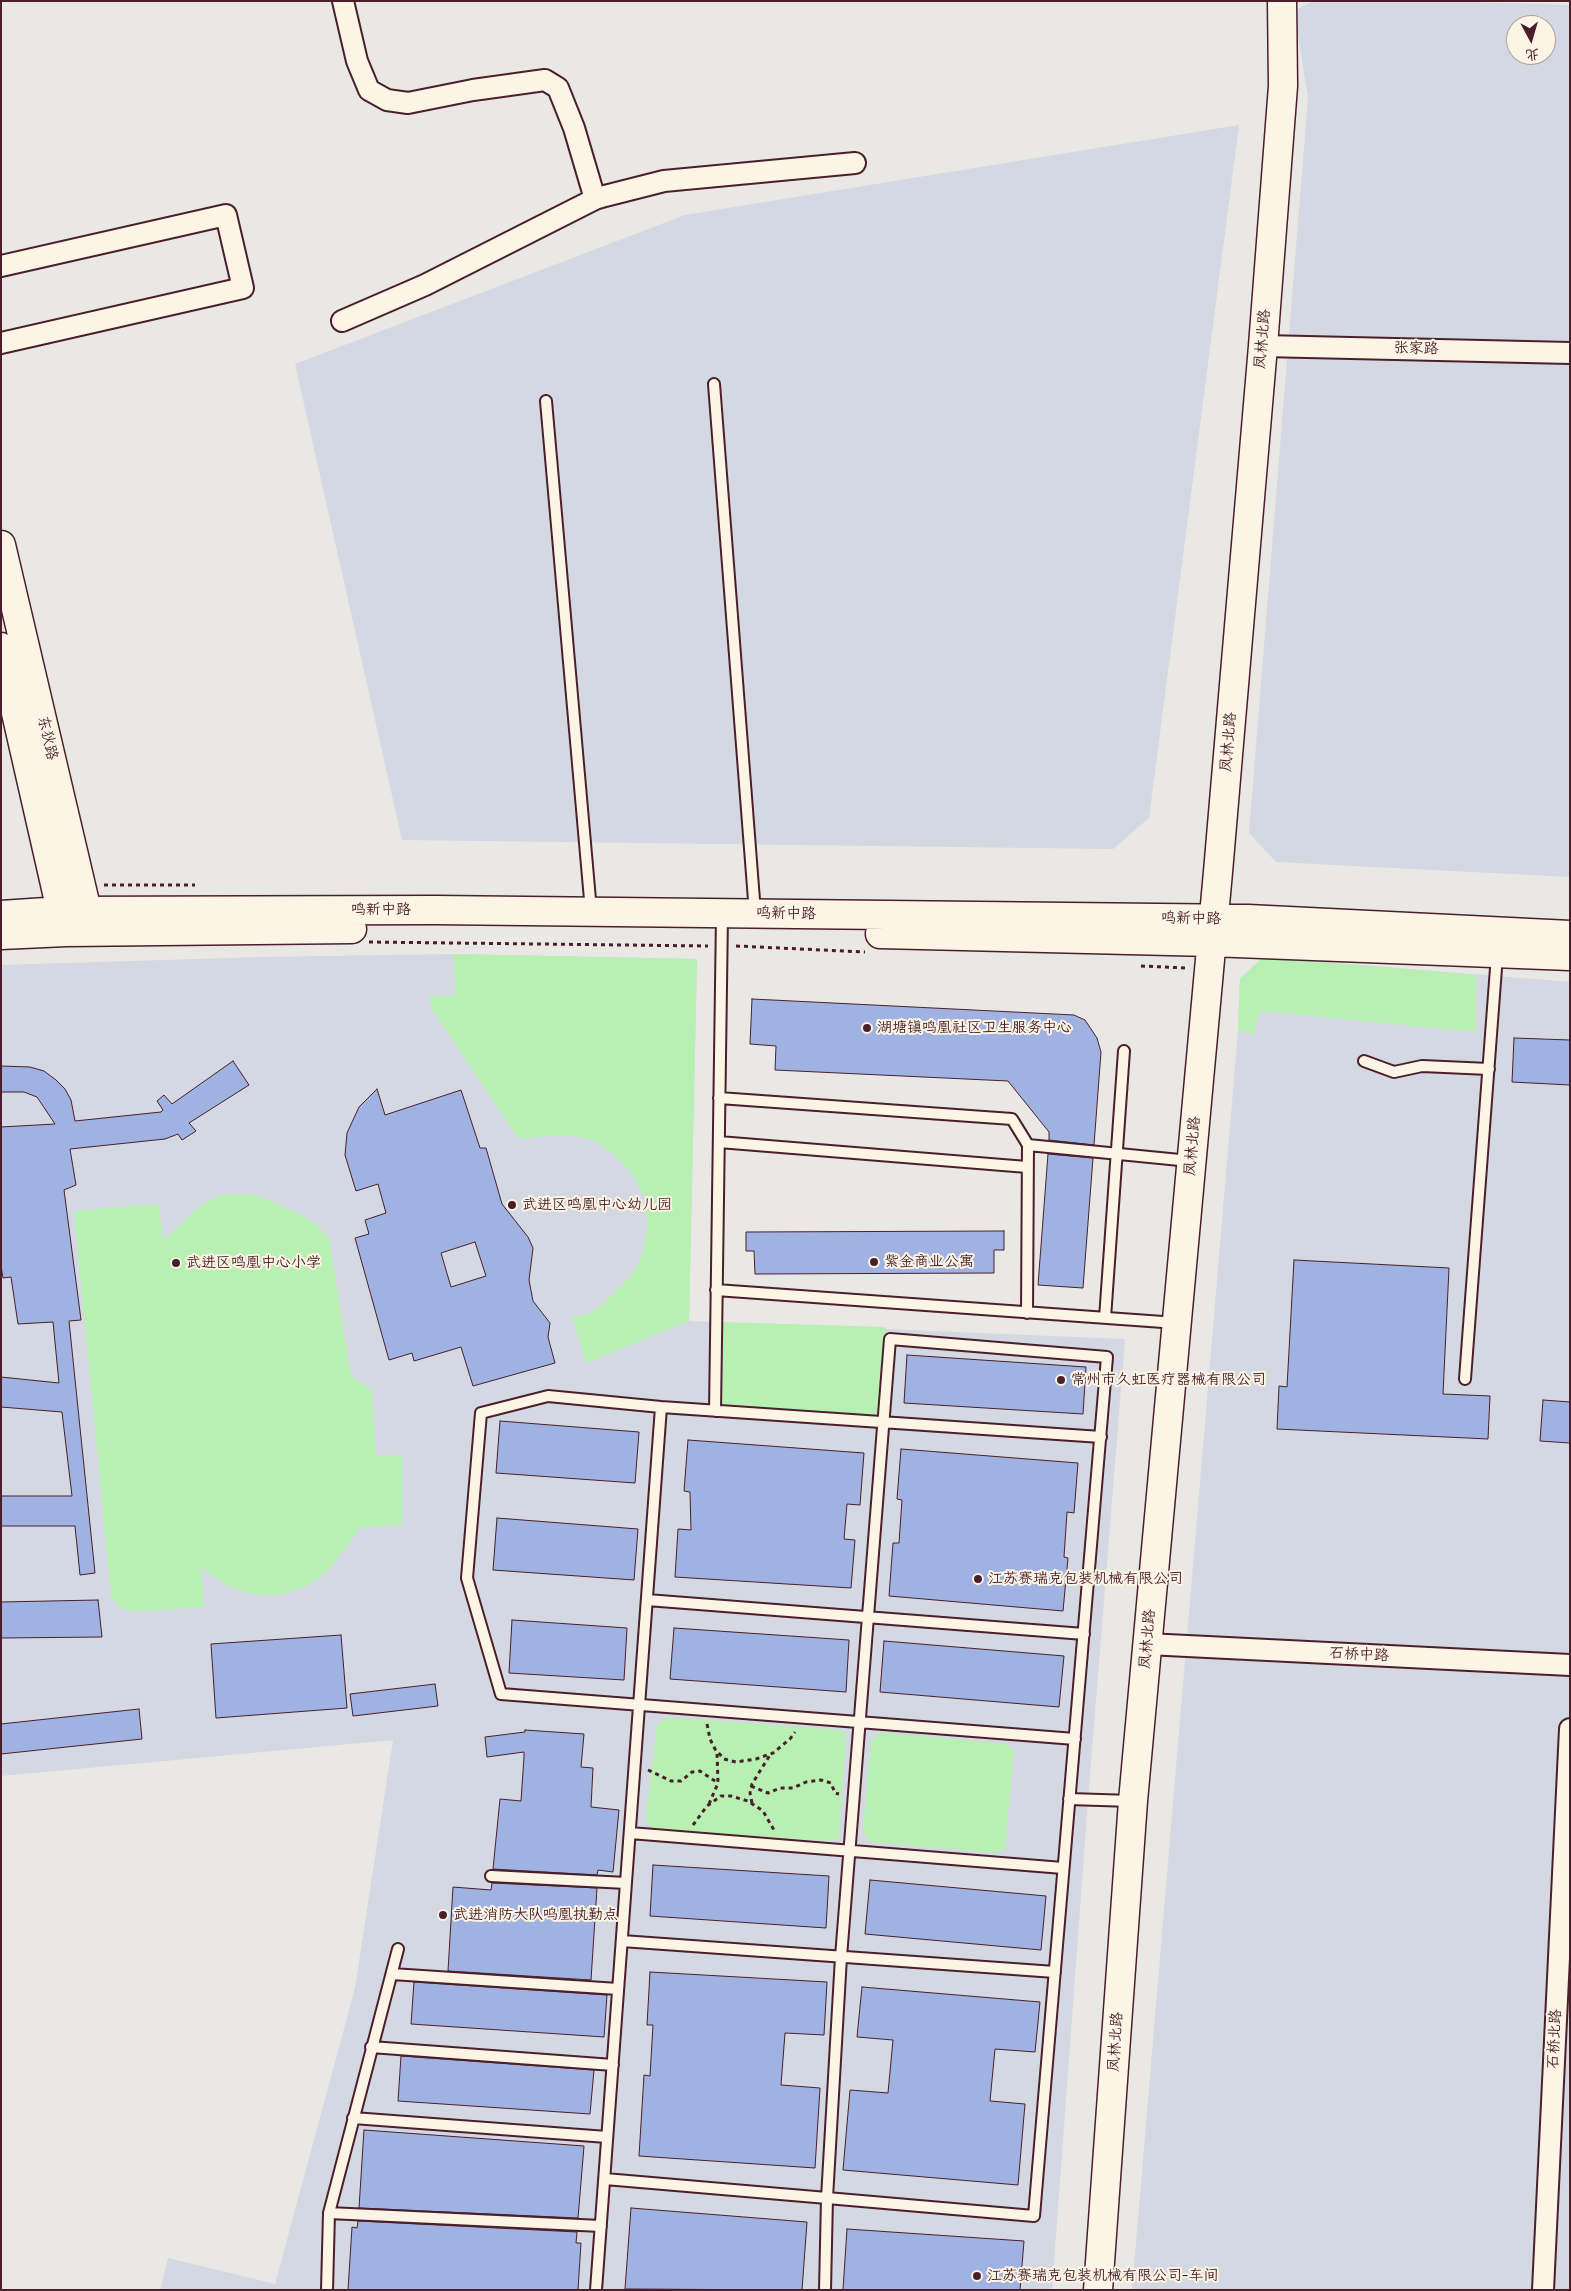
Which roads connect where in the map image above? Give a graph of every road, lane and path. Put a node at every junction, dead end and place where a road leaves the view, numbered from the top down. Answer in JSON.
{"nodes":[{"id":1,"x":342,"y":1,"type":"edge"},
{"id":2,"x":1282,"y":1,"type":"edge"},
{"id":3,"x":855,"y":162,"type":"dead end"},
{"id":4,"x":594,"y":199,"type":"junction"},
{"id":5,"x":1,"y":266,"type":"edge"},
{"id":6,"x":342,"y":321,"type":"dead end"},
{"id":7,"x":1,"y":342,"type":"edge"},
{"id":8,"x":1263,"y":346,"type":"junction"},
{"id":9,"x":1570,"y":353,"type":"edge"},
{"id":10,"x":714,"y":384,"type":"dead end"},
{"id":11,"x":546,"y":402,"type":"dead end"},
{"id":12,"x":1,"y":545,"type":"edge"},
{"id":13,"x":1,"y":647,"type":"edge"},
{"id":14,"x":591,"y":912,"type":"junction"},
{"id":15,"x":755,"y":914,"type":"junction"},
{"id":16,"x":1,"y":915,"type":"edge"},
{"id":17,"x":77,"y":921,"type":"junction"},
{"id":18,"x":723,"y":930,"type":"junction"},
{"id":19,"x":1212,"y":930,"type":"junction"},
{"id":20,"x":1,"y":935,"type":"edge"},
{"id":21,"x":1570,"y":935,"type":"edge"},
{"id":22,"x":365,"y":942,"type":"dead end"},
{"id":23,"x":1498,"y":943,"type":"junction"},
{"id":24,"x":866,"y":952,"type":"dead end"},
{"id":25,"x":1570,"y":956,"type":"edge"},
{"id":26,"x":1140,"y":966,"type":"dead end"},
{"id":27,"x":1209,"y":969,"type":"junction"},
{"id":28,"x":1124,"y":1051,"type":"dead end"},
{"id":29,"x":1364,"y":1061,"type":"dead end"},
{"id":30,"x":1489,"y":1069,"type":"junction"},
{"id":31,"x":720,"y":1098,"type":"junction"},
{"id":32,"x":719,"y":1142,"type":"junction"},
{"id":33,"x":1028,"y":1145,"type":"junction"},
{"id":34,"x":1117,"y":1154,"type":"junction"},
{"id":35,"x":1191,"y":1161,"type":"junction"},
{"id":36,"x":1027,"y":1167,"type":"junction"},
{"id":37,"x":716,"y":1290,"type":"junction"},
{"id":38,"x":1027,"y":1314,"type":"junction"},
{"id":39,"x":1105,"y":1318,"type":"junction"},
{"id":40,"x":1177,"y":1323,"type":"junction"},
{"id":41,"x":1465,"y":1379,"type":"dead end"},
{"id":42,"x":661,"y":1407,"type":"junction"},
{"id":43,"x":715,"y":1411,"type":"junction"},
{"id":44,"x":884,"y":1423,"type":"junction"},
{"id":45,"x":1101,"y":1437,"type":"junction"},
{"id":46,"x":647,"y":1600,"type":"junction"},
{"id":47,"x":868,"y":1617,"type":"junction"},
{"id":48,"x":1084,"y":1634,"type":"junction"},
{"id":49,"x":1147,"y":1644,"type":"junction"},
{"id":50,"x":1570,"y":1665,"type":"edge"},
{"id":51,"x":639,"y":1704,"type":"junction"},
{"id":52,"x":707,"y":1710,"type":"junction"},
{"id":53,"x":805,"y":1718,"type":"junction"},
{"id":54,"x":860,"y":1722,"type":"junction"},
{"id":55,"x":1570,"y":1729,"type":"edge"},
{"id":56,"x":1075,"y":1739,"type":"junction"},
{"id":57,"x":718,"y":1752,"type":"junction"},
{"id":58,"x":771,"y":1753,"type":"junction"},
{"id":59,"x":634,"y":1769,"type":"junction"},
{"id":60,"x":718,"y":1783,"type":"junction"},
{"id":61,"x":752,"y":1786,"type":"junction"},
{"id":62,"x":853,"y":1800,"type":"junction"},
{"id":63,"x":1070,"y":1800,"type":"junction"},
{"id":64,"x":1133,"y":1801,"type":"junction"},
{"id":65,"x":752,"y":1804,"type":"junction"},
{"id":66,"x":707,"y":1806,"type":"junction"},
{"id":67,"x":630,"y":1834,"type":"junction"},
{"id":68,"x":684,"y":1838,"type":"junction"},
{"id":69,"x":783,"y":1846,"type":"junction"},
{"id":70,"x":849,"y":1851,"type":"junction"},
{"id":71,"x":1064,"y":1868,"type":"junction"},
{"id":72,"x":491,"y":1876,"type":"dead end"},
{"id":73,"x":626,"y":1883,"type":"junction"},
{"id":74,"x":622,"y":1941,"type":"junction"},
{"id":75,"x":398,"y":1949,"type":"dead end"},
{"id":76,"x":841,"y":1956,"type":"junction"},
{"id":77,"x":1055,"y":1972,"type":"junction"},
{"id":78,"x":392,"y":1974,"type":"junction"},
{"id":79,"x":618,"y":1989,"type":"junction"},
{"id":80,"x":371,"y":2047,"type":"junction"},
{"id":81,"x":613,"y":2066,"type":"junction"},
{"id":82,"x":353,"y":2118,"type":"junction"},
{"id":83,"x":608,"y":2137,"type":"junction"},
{"id":84,"x":605,"y":2179,"type":"junction"},
{"id":85,"x":827,"y":2198,"type":"junction"},
{"id":86,"x":329,"y":2213,"type":"junction"},
{"id":87,"x":601,"y":2226,"type":"junction"},
{"id":88,"x":327,"y":2290,"type":"edge"},
{"id":89,"x":596,"y":2290,"type":"edge"},
{"id":90,"x":825,"y":2290,"type":"edge"},
{"id":91,"x":1098,"y":2290,"type":"edge"},
{"id":92,"x":1543,"y":2290,"type":"edge"}],
"edges":[{"from":1,"to":4,"type":"street"},
{"from":2,"to":8,"type":"street","name":"凤林北路"},
{"from":3,"to":4,"type":"street"},
{"from":4,"to":6,"type":"street"},
{"from":5,"to":7,"type":"street"},
{"from":8,"to":9,"type":"street","name":"张家路"},
{"from":8,"to":19,"type":"street","name":"凤林北路"},
{"from":10,"to":15,"type":"lane"},
{"from":11,"to":14,"type":"lane"},
{"from":12,"to":17,"type":"street","name":"东狄路"},
{"from":13,"to":17,"type":"street","name":"东狄路"},
{"from":14,"to":17,"type":"street","name":"鸣新中路"},
{"from":14,"to":18,"type":"street","name":"鸣新中路"},
{"from":15,"to":18,"type":"street","name":"鸣新中路"},
{"from":15,"to":19,"type":"street","name":"鸣新中路"},
{"from":16,"to":17,"type":"street","name":"鸣新中路"},
{"from":17,"to":18,"type":"street","name":"鸣新中路"},
{"from":17,"to":20,"type":"street","name":"鸣新中路"},
{"from":18,"to":19,"type":"street","name":"鸣新中路"},
{"from":18,"to":22,"type":"path"},
{"from":18,"to":24,"type":"path"},
{"from":18,"to":31,"type":"lane"},
{"from":19,"to":23,"type":"street","name":"鸣新中路"},
{"from":19,"to":27,"type":"street","name":"凤林北路"},
{"from":21,"to":23,"type":"street","name":"鸣新中路"},
{"from":23,"to":25,"type":"street","name":"鸣新中路"},
{"from":23,"to":30,"type":"lane"},
{"from":26,"to":27,"type":"path"},
{"from":27,"to":35,"type":"street","name":"凤林北路"},
{"from":28,"to":34,"type":"lane"},
{"from":29,"to":30,"type":"lane"},
{"from":30,"to":41,"type":"lane"},
{"from":31,"to":32,"type":"lane"},
{"from":31,"to":33,"type":"lane"},
{"from":32,"to":36,"type":"lane"},
{"from":32,"to":37,"type":"lane"},
{"from":33,"to":34,"type":"lane"},
{"from":33,"to":36,"type":"lane"},
{"from":34,"to":35,"type":"lane"},
{"from":34,"to":39,"type":"lane"},
{"from":35,"to":40,"type":"street","name":"凤林北路"},
{"from":36,"to":38,"type":"lane"},
{"from":37,"to":38,"type":"lane"},
{"from":37,"to":43,"type":"lane"},
{"from":38,"to":39,"type":"lane"},
{"from":39,"to":40,"type":"lane"},
{"from":40,"to":49,"type":"street","name":"凤林北路"},
{"from":42,"to":43,"type":"lane"},
{"from":42,"to":46,"type":"lane"},
{"from":42,"to":51,"type":"lane"},
{"from":43,"to":44,"type":"lane"},
{"from":44,"to":45,"type":"lane"},
{"from":44,"to":45,"type":"lane"},
{"from":44,"to":47,"type":"lane"},
{"from":45,"to":48,"type":"lane"},
{"from":46,"to":47,"type":"lane"},
{"from":46,"to":51,"type":"lane"},
{"from":47,"to":48,"type":"lane"},
{"from":47,"to":54,"type":"lane"},
{"from":48,"to":56,"type":"lane"},
{"from":49,"to":50,"type":"street","name":"石桥中路"},
{"from":49,"to":64,"type":"street","name":"凤林北路"},
{"from":51,"to":52,"type":"lane"},
{"from":51,"to":59,"type":"lane"},
{"from":52,"to":53,"type":"lane"},
{"from":52,"to":57,"type":"path"},
{"from":53,"to":54,"type":"lane"},
{"from":53,"to":58,"type":"path"},
{"from":54,"to":56,"type":"lane"},
{"from":54,"to":62,"type":"lane"},
{"from":55,"to":92,"type":"street","name":"石桥北路"},
{"from":56,"to":63,"type":"lane"},
{"from":57,"to":58,"type":"path"},
{"from":57,"to":60,"type":"path"},
{"from":58,"to":61,"type":"path"},
{"from":59,"to":60,"type":"path"},
{"from":59,"to":67,"type":"lane"},
{"from":60,"to":66,"type":"path"},
{"from":61,"to":62,"type":"path"},
{"from":61,"to":65,"type":"path"},
{"from":62,"to":70,"type":"lane"},
{"from":63,"to":64,"type":"lane"},
{"from":63,"to":71,"type":"lane"},
{"from":64,"to":91,"type":"street","name":"凤林北路"},
{"from":65,"to":66,"type":"path"},
{"from":65,"to":69,"type":"path"},
{"from":66,"to":68,"type":"path"},
{"from":67,"to":68,"type":"lane"},
{"from":67,"to":73,"type":"lane"},
{"from":68,"to":69,"type":"lane"},
{"from":69,"to":70,"type":"lane"},
{"from":70,"to":71,"type":"lane"},
{"from":70,"to":76,"type":"lane"},
{"from":71,"to":77,"type":"lane"},
{"from":72,"to":73,"type":"lane"},
{"from":73,"to":74,"type":"lane"},
{"from":74,"to":76,"type":"lane"},
{"from":74,"to":79,"type":"lane"},
{"from":75,"to":78,"type":"lane"},
{"from":76,"to":77,"type":"lane"},
{"from":76,"to":85,"type":"lane"},
{"from":77,"to":85,"type":"lane"},
{"from":78,"to":79,"type":"lane"},
{"from":78,"to":80,"type":"lane"},
{"from":79,"to":81,"type":"lane"},
{"from":80,"to":81,"type":"lane"},
{"from":80,"to":82,"type":"lane"},
{"from":81,"to":83,"type":"lane"},
{"from":82,"to":83,"type":"lane"},
{"from":82,"to":86,"type":"lane"},
{"from":83,"to":84,"type":"lane"},
{"from":84,"to":85,"type":"lane"},
{"from":84,"to":87,"type":"lane"},
{"from":85,"to":90,"type":"lane"},
{"from":86,"to":87,"type":"lane"},
{"from":86,"to":88,"type":"lane"},
{"from":87,"to":89,"type":"lane"}]}
